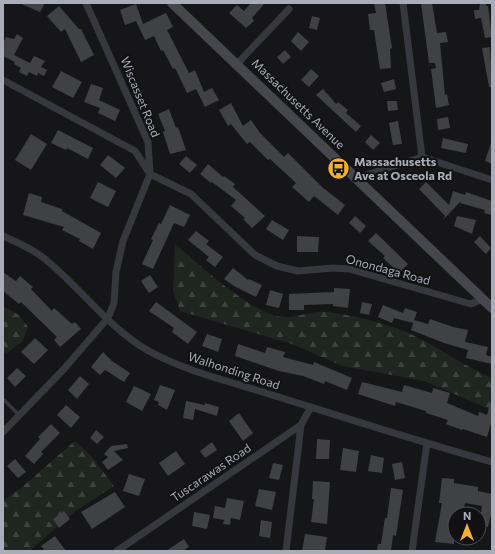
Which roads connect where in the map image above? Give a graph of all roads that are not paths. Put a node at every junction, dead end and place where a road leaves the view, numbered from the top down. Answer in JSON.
{"nodes":[{"id":1,"x":86,"y":3,"type":"edge"},
{"id":2,"x":172,"y":3,"type":"edge"},
{"id":3,"x":403,"y":3,"type":"edge"},
{"id":4,"x":289,"y":10,"type":"dead end"},
{"id":5,"x":237,"y":64,"type":"junction"},
{"id":6,"x":3,"y":80,"type":"edge"},
{"id":7,"x":422,"y":157,"type":"junction"},
{"id":8,"x":150,"y":174,"type":"junction"},
{"id":9,"x":357,"y":178,"type":"junction"},
{"id":10,"x":492,"y":180,"type":"edge"},
{"id":11,"x":3,"y":236,"type":"edge"},
{"id":12,"x":482,"y":299,"type":"junction"},
{"id":13,"x":492,"y":308,"type":"edge"},
{"id":14,"x":108,"y":318,"type":"junction"},
{"id":15,"x":3,"y":399,"type":"edge"},
{"id":16,"x":311,"y":407,"type":"junction"},
{"id":17,"x":19,"y":415,"type":"junction"},
{"id":18,"x":301,"y":425,"type":"junction"},
{"id":19,"x":3,"y":432,"type":"edge"},
{"id":20,"x":427,"y":443,"type":"junction"},
{"id":21,"x":492,"y":462,"type":"edge"},
{"id":22,"x":129,"y":543,"type":"junction"},
{"id":23,"x":117,"y":551,"type":"edge"},
{"id":24,"x":128,"y":551,"type":"edge"},
{"id":25,"x":286,"y":551,"type":"edge"},
{"id":26,"x":412,"y":551,"type":"edge"}],
"edges":[{"from":1,"to":8,"type":"street","name":"Wiscasset Road"},
{"from":2,"to":5,"type":"main road","name":"Massachusetts Avenue"},
{"from":3,"to":7,"type":"street"},
{"from":4,"to":5,"type":"street"},
{"from":5,"to":9,"type":"main road","name":"Massachusetts Avenue"},
{"from":6,"to":8,"type":"street"},
{"from":7,"to":9,"type":"street"},
{"from":7,"to":10,"type":"street"},
{"from":8,"to":12,"type":"street","name":"Onondaga Road"},
{"from":8,"to":14,"type":"street","name":"Wiscasset Road"},
{"from":9,"to":12,"type":"main road","name":"Massachusetts Avenue"},
{"from":11,"to":14,"type":"street","name":"Walhonding Road"},
{"from":12,"to":13,"type":"main road","name":"Massachusetts Avenue"},
{"from":14,"to":16,"type":"street","name":"Walhonding Road"},
{"from":14,"to":17,"type":"street"},
{"from":15,"to":17,"type":"lane"},
{"from":16,"to":18,"type":"street","name":"Tuscarawas Road"},
{"from":16,"to":20,"type":"street","name":"Walhonding Road"},
{"from":17,"to":19,"type":"street"},
{"from":18,"to":22,"type":"street","name":"Tuscarawas Road"},
{"from":18,"to":25,"type":"street"},
{"from":20,"to":21,"type":"street","name":"Walhonding Road"},
{"from":20,"to":26,"type":"street"},
{"from":22,"to":23,"type":"street","name":"Tuscarawas Road"},
{"from":22,"to":24,"type":"street"}]}
